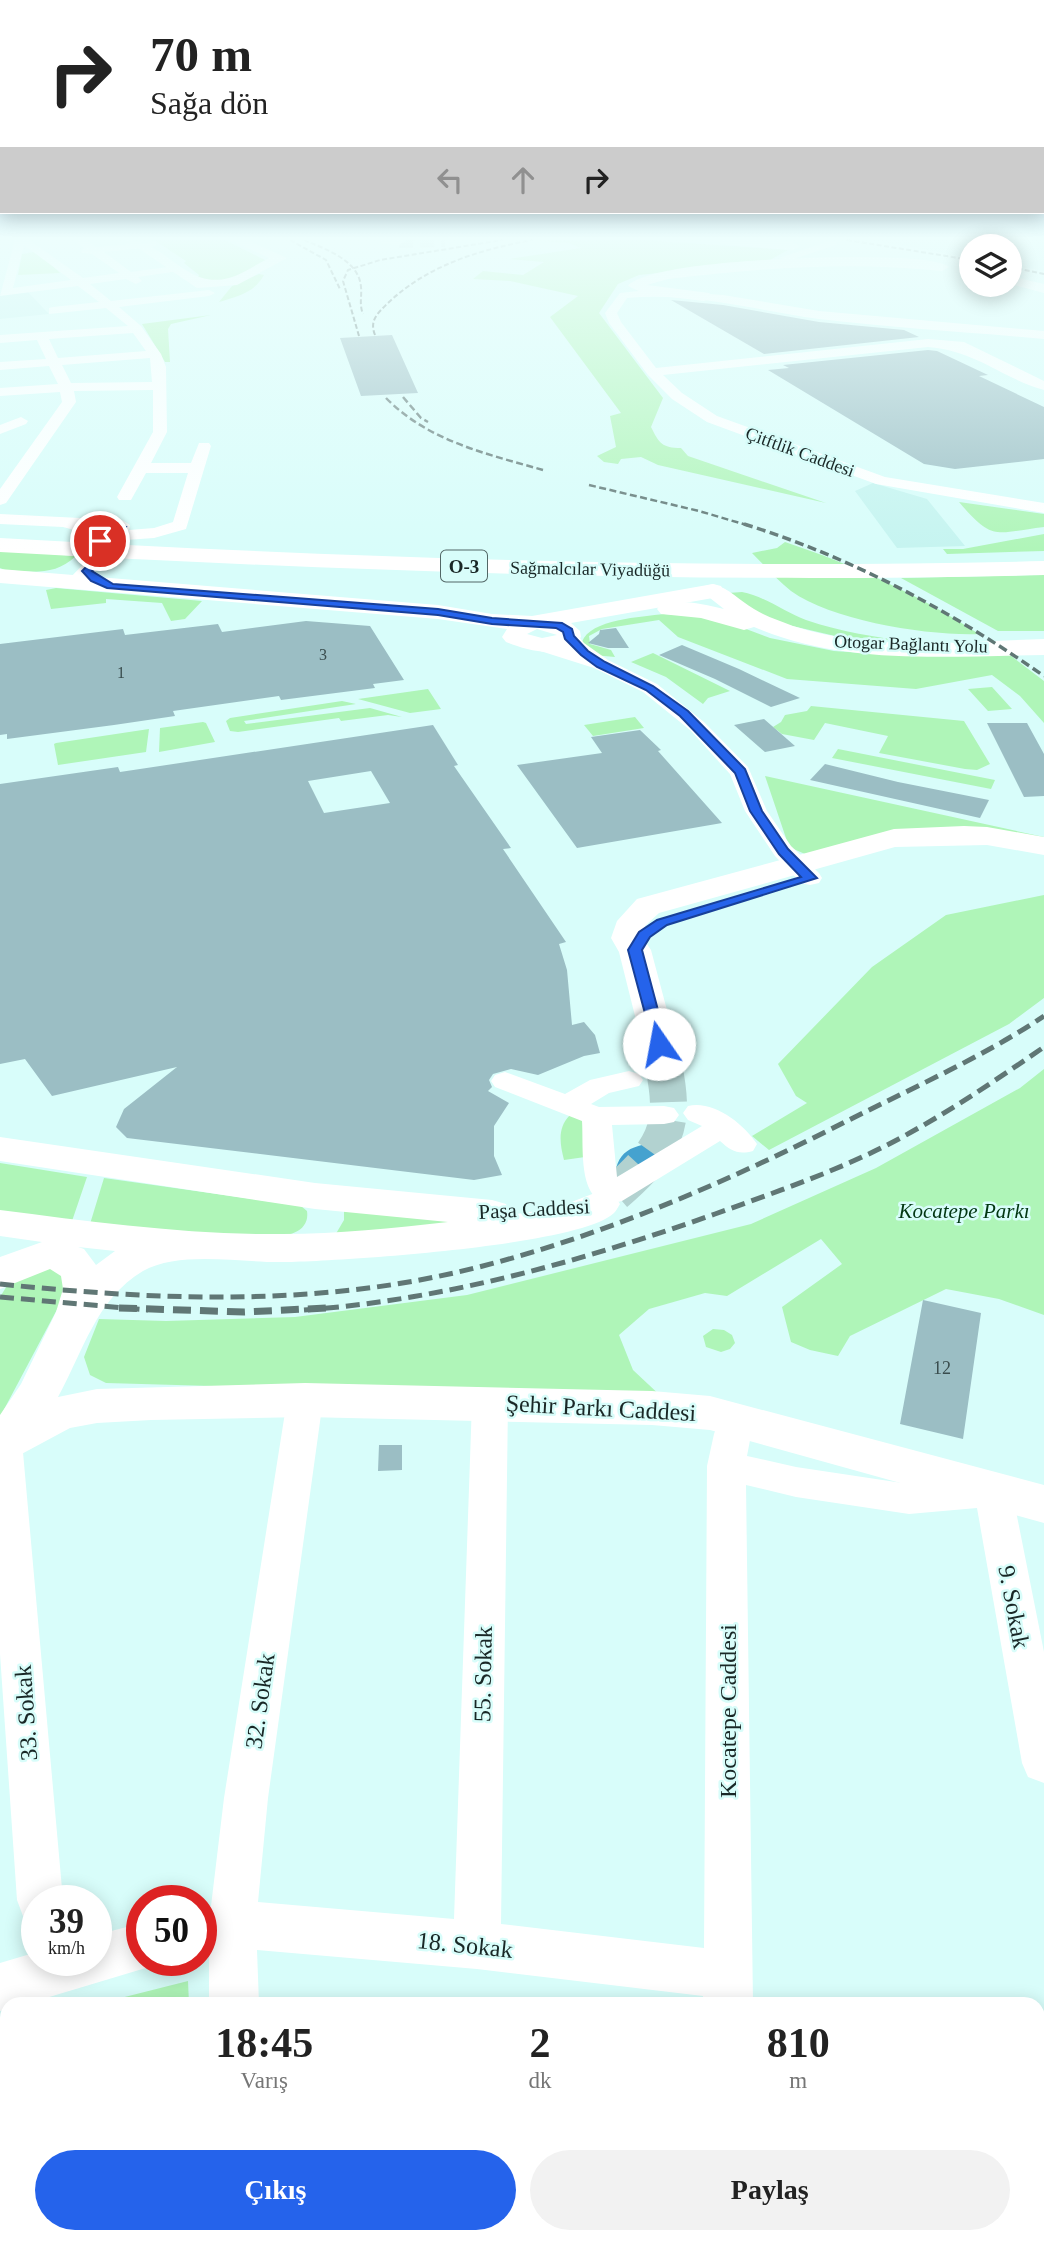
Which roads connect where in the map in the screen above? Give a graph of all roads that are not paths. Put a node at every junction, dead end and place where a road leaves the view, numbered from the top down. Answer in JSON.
{"nodes":[{"id":1,"x":14,"y":345,"type":"edge"},
{"id":2,"x":67,"y":345,"type":"edge"},
{"id":3,"x":130,"y":345,"type":"edge"},
{"id":4,"x":149,"y":345,"type":"edge"},
{"id":5,"x":632,"y":345,"type":"edge"},
{"id":6,"x":913,"y":345,"type":"edge"},
{"id":7,"x":948,"y":345,"type":"edge"},
{"id":8,"x":961,"y":345,"type":"edge"},
{"id":9,"x":0,"y":353,"type":"edge"},
{"id":10,"x":979,"y":354,"type":"junction"},
{"id":11,"x":157,"y":360,"type":"junction"},
{"id":12,"x":53,"y":361,"type":"junction"},
{"id":13,"x":0,"y":366,"type":"edge"},
{"id":14,"x":653,"y":372,"type":"junction"},
{"id":15,"x":0,"y":380,"type":"edge"},
{"id":16,"x":159,"y":386,"type":"junction"},
{"id":17,"x":1044,"y":386,"type":"edge"},
{"id":18,"x":0,"y":392,"type":"edge"},
{"id":19,"x":21,"y":421,"type":"dead end"},
{"id":20,"x":0,"y":430,"type":"edge"},
{"id":21,"x":204,"y":446,"type":"dead end"},
{"id":22,"x":140,"y":468,"type":"junction"},
{"id":23,"x":197,"y":468,"type":"junction"},
{"id":24,"x":21,"y":472,"type":"junction"},
{"id":25,"x":0,"y":473,"type":"edge"},
{"id":26,"x":973,"y":498,"type":"junction"},
{"id":27,"x":0,"y":500,"type":"edge"},
{"id":28,"x":1037,"y":507,"type":"edge"},
{"id":29,"x":0,"y":519,"type":"edge"},
{"id":30,"x":112,"y":529,"type":"junction"},
{"id":31,"x":174,"y":530,"type":"junction"},
{"id":32,"x":196,"y":530,"type":"dead end"},
{"id":33,"x":8,"y":540,"type":"edge"},
{"id":34,"x":1044,"y":558,"type":"edge"},
{"id":35,"x":909,"y":565,"type":"junction"},
{"id":36,"x":1044,"y":568,"type":"edge"},
{"id":37,"x":0,"y":576,"type":"edge"},
{"id":38,"x":76,"y":576,"type":"junction"},
{"id":39,"x":713,"y":591,"type":"junction"},
{"id":40,"x":760,"y":594,"type":"dead end"},
{"id":41,"x":669,"y":609,"type":"joint"},
{"id":42,"x":801,"y":612,"type":"dead end"},
{"id":43,"x":780,"y":630,"type":"junction"},
{"id":44,"x":531,"y":631,"type":"junction"},
{"id":45,"x":569,"y":636,"type":"junction"},
{"id":46,"x":1044,"y":640,"type":"edge"},
{"id":47,"x":1044,"y":647,"type":"edge"},
{"id":48,"x":601,"y":664,"type":"junction"},
{"id":49,"x":1044,"y":846,"type":"edge"},
{"id":50,"x":1044,"y":860,"type":"edge"},
{"id":51,"x":803,"y":871,"type":"junction"},
{"id":52,"x":638,"y":935,"type":"joint"},
{"id":53,"x":659,"y":1044,"type":"tunnel mouth"},
{"id":54,"x":629,"y":1080,"type":"dead end"},
{"id":55,"x":505,"y":1081,"type":"dead end"},
{"id":56,"x":567,"y":1105,"type":"junction"},
{"id":57,"x":664,"y":1115,"type":"dead end"},
{"id":58,"x":596,"y":1116,"type":"junction"},
{"id":59,"x":721,"y":1128,"type":"dead end"},
{"id":60,"x":0,"y":1149,"type":"edge"},
{"id":61,"x":315,"y":1196,"type":"junction"},
{"id":62,"x":0,"y":1223,"type":"edge"},
{"id":63,"x":215,"y":1246,"type":"junction"},
{"id":64,"x":287,"y":1248,"type":"junction"},
{"id":65,"x":0,"y":1275,"type":"edge"},
{"id":66,"x":75,"y":1318,"type":"junction"},
{"id":67,"x":53,"y":1365,"type":"junction"},
{"id":68,"x":305,"y":1400,"type":"junction"},
{"id":69,"x":199,"y":1401,"type":"junction"},
{"id":70,"x":489,"y":1402,"type":"junction"},
{"id":71,"x":736,"y":1419,"type":"junction"},
{"id":72,"x":1,"y":1444,"type":"edge"},
{"id":73,"x":726,"y":1466,"type":"junction"},
{"id":74,"x":1044,"y":1489,"type":"edge"},
{"id":75,"x":993,"y":1491,"type":"junction"},
{"id":76,"x":1044,"y":1504,"type":"edge"},
{"id":77,"x":1039,"y":1709,"type":"edge"},
{"id":78,"x":1044,"y":1763,"type":"edge"},
{"id":79,"x":39,"y":1885,"type":"edge"},
{"id":80,"x":217,"y":1924,"type":"edge"},
{"id":81,"x":217,"y":1928,"type":"edge"},
{"id":82,"x":217,"y":1932,"type":"edge"},
{"id":83,"x":477,"y":1945,"type":"junction"},
{"id":84,"x":24,"y":1976,"type":"edge"},
{"id":85,"x":0,"y":1987,"type":"edge"},
{"id":86,"x":729,"y":1990,"type":"edge"},
{"id":87,"x":232,"y":1997,"type":"edge"}],
"edges":[{"from":1,"to":12,"type":"street"},
{"from":2,"to":12,"type":"street"},
{"from":3,"to":12,"type":"street"},
{"from":4,"to":11,"type":"street"},
{"from":5,"to":14,"type":"street","name":"Çitftlik Caddesi"},
{"from":6,"to":14,"type":"street"},
{"from":7,"to":10,"type":"street"},
{"from":8,"to":10,"type":"street"},
{"from":9,"to":12,"type":"street"},
{"from":10,"to":17,"type":"street"},
{"from":11,"to":12,"type":"street"},
{"from":11,"to":16,"type":"street"},
{"from":12,"to":13,"type":"street"},
{"from":12,"to":15,"type":"street"},
{"from":12,"to":16,"type":"street"},
{"from":12,"to":18,"type":"street"},
{"from":12,"to":24,"type":"street"},
{"from":14,"to":26,"type":"street","name":"Çitftlik Caddesi"},
{"from":16,"to":22,"type":"street"},
{"from":19,"to":20,"type":"street"},
{"from":21,"to":23,"type":"street"},
{"from":22,"to":23,"type":"street"},
{"from":22,"to":30,"type":"street"},
{"from":23,"to":31,"type":"street"},
{"from":24,"to":25,"type":"street"},
{"from":24,"to":27,"type":"street"},
{"from":26,"to":28,"type":"street","name":"Çitftlik Caddesi"},
{"from":26,"to":28,"type":"street"},
{"from":29,"to":30,"type":"street"},
{"from":30,"to":31,"type":"street"},
{"from":30,"to":38,"type":"street"},
{"from":31,"to":32,"type":"street"},
{"from":33,"to":35,"type":"highway","name":"Sağmalcılar Viyadüğü","number":"O-3"},
{"from":34,"to":35,"type":"highway","number":"O-3"},
{"from":35,"to":36,"type":"highway","number":"O-3"},
{"from":37,"to":38,"type":"main road"},
{"from":38,"to":44,"type":"main road"},
{"from":39,"to":40,"type":"highway"},
{"from":39,"to":43,"type":"highway"},
{"from":39,"to":44,"type":"main road"},
{"from":41,"to":43,"type":"highway"},
{"from":41,"to":45,"type":"main road"},
{"from":42,"to":46,"type":"highway","name":"Otogar Bağlantı Yolu"},
{"from":43,"to":47,"type":"highway","name":"Otogar Bağlantı Yolu"},
{"from":44,"to":45,"type":"main road"},
{"from":44,"to":48,"type":"street"},
{"from":45,"to":48,"type":"street"},
{"from":48,"to":51,"type":"street"},
{"from":49,"to":51,"type":"main road"},
{"from":50,"to":51,"type":"main road"},
{"from":51,"to":52,"type":"main road"},
{"from":52,"to":53,"type":"main road"},
{"from":54,"to":56,"type":"street"},
{"from":55,"to":56,"type":"street"},
{"from":56,"to":58,"type":"street"},
{"from":57,"to":58,"type":"street"},
{"from":58,"to":59,"type":"street"},
{"from":60,"to":61,"type":"main road","name":"Paşa Caddesi"},
{"from":61,"to":64,"type":"main road"},
{"from":61,"to":64,"type":"main road","name":"Paşa Caddesi"},
{"from":62,"to":63,"type":"main road","name":"Paşa Caddesi"},
{"from":63,"to":64,"type":"main road","name":"Paşa Caddesi"},
{"from":63,"to":66,"type":"main road"},
{"from":65,"to":66,"type":"main road"},
{"from":66,"to":67,"type":"main road"},
{"from":67,"to":69,"type":"main road","name":"Şehir Parkı Caddesi"},
{"from":67,"to":72,"type":"main road"},
{"from":68,"to":69,"type":"main road","name":"Şehir Parkı Caddesi"},
{"from":68,"to":70,"type":"main road","name":"Şehir Parkı Caddesi"},
{"from":68,"to":80,"type":"street","name":"32. Sokak"},
{"from":69,"to":72,"type":"main road","name":"Şehir Parkı Caddesi"},
{"from":70,"to":71,"type":"main road","name":"Şehir Parkı Caddesi"},
{"from":70,"to":83,"type":"street","name":"55. Sokak"},
{"from":71,"to":73,"type":"street","name":"Kocatepe Caddesi"},
{"from":71,"to":75,"type":"main road","name":"Şehir Parkı Caddesi"},
{"from":72,"to":79,"type":"street","name":"33. Sokak"},
{"from":73,"to":75,"type":"street"},
{"from":73,"to":86,"type":"street","name":"Kocatepe Caddesi"},
{"from":74,"to":75,"type":"main road","name":"Şehir Parkı Caddesi"},
{"from":75,"to":76,"type":"main road","name":"Şehir Parkı Caddesi"},
{"from":75,"to":77,"type":"street","name":"9. Sokak"},
{"from":77,"to":78,"type":"street","name":"9. Sokak"},
{"from":81,"to":83,"type":"street","name":"18. Sokak"},
{"from":82,"to":87,"type":"street","name":"32. Sokak"},
{"from":83,"to":86,"type":"street","name":"18. Sokak"},
{"from":84,"to":85,"type":"street"}]}
